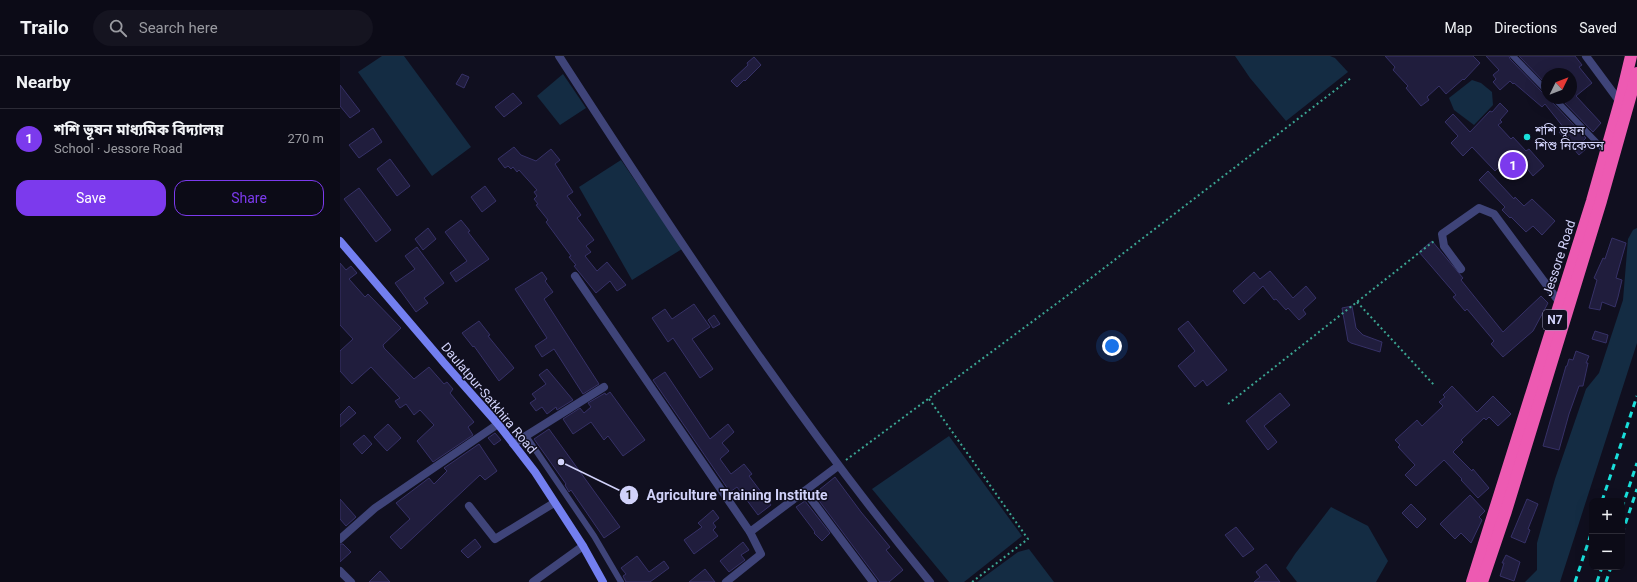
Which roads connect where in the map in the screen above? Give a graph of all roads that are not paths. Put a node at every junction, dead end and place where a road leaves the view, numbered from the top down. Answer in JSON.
{"nodes":[{"id":1,"x":559,"y":56,"type":"edge"},
{"id":2,"x":1513,"y":56,"type":"edge"},
{"id":3,"x":1586,"y":56,"type":"edge"},
{"id":4,"x":1631,"y":56,"type":"edge"},
{"id":5,"x":1637,"y":73,"type":"edge"},
{"id":6,"x":1541,"y":85,"type":"edge"},
{"id":7,"x":1620,"y":102,"type":"junction"},
{"id":8,"x":1560,"y":104,"type":"edge"},
{"id":9,"x":1606,"y":152,"type":"junction"},
{"id":10,"x":340,"y":241,"type":"edge"},
{"id":11,"x":1461,"y":269,"type":"dead end"},
{"id":12,"x":576,"y":276,"type":"dead end"},
{"id":13,"x":1560,"y":303,"type":"junction"},
{"id":14,"x":604,"y":387,"type":"dead end"},
{"id":15,"x":498,"y":424,"type":"junction"},
{"id":16,"x":526,"y":436,"type":"junction"},
{"id":17,"x":513,"y":444,"type":"junction"},
{"id":18,"x":838,"y":466,"type":"junction"},
{"id":19,"x":805,"y":491,"type":"junction"},
{"id":20,"x":554,"y":503,"type":"junction"},
{"id":21,"x":469,"y":506,"type":"dead end"},
{"id":22,"x":750,"y":532,"type":"junction"},
{"id":23,"x":340,"y":539,"type":"edge"},
{"id":24,"x":583,"y":546,"type":"junction"},
{"id":25,"x":340,"y":571,"type":"edge"},
{"id":26,"x":351,"y":582,"type":"edge"},
{"id":27,"x":533,"y":582,"type":"edge"},
{"id":28,"x":603,"y":582,"type":"edge"},
{"id":29,"x":621,"y":582,"type":"edge"},
{"id":30,"x":726,"y":582,"type":"edge"},
{"id":31,"x":873,"y":582,"type":"edge"},
{"id":32,"x":930,"y":582,"type":"edge"},
{"id":33,"x":1472,"y":582,"type":"edge"},
{"id":34,"x":1482,"y":582,"type":"edge"}],
"edges":[{"from":1,"to":18,"type":"street"},
{"from":2,"to":6,"type":"lane"},
{"from":3,"to":7,"type":"street"},
{"from":4,"to":7,"type":"highway","name":"Jessore Road","number":"N7"},
{"from":5,"to":34,"type":"highway","name":"Jessore Road","number":"N7"},
{"from":7,"to":9,"type":"highway","name":"Jessore Road","number":"N7"},
{"from":8,"to":9,"type":"lane"},
{"from":9,"to":13,"type":"highway","name":"Jessore Road","number":"N7"},
{"from":10,"to":15,"type":"main road","name":"Daulatpur-Satkhira Road"},
{"from":11,"to":13,"type":"street"},
{"from":12,"to":22,"type":"street"},
{"from":13,"to":33,"type":"highway","name":"Jessore Road","number":"N7"},
{"from":14,"to":16,"type":"street"},
{"from":15,"to":17,"type":"main road","name":"Daulatpur-Satkhira Road"},
{"from":15,"to":23,"type":"street"},
{"from":16,"to":17,"type":"street"},
{"from":16,"to":29,"type":"lane"},
{"from":17,"to":20,"type":"main road","name":"Daulatpur-Satkhira Road"},
{"from":18,"to":19,"type":"street"},
{"from":18,"to":32,"type":"street"},
{"from":19,"to":22,"type":"street"},
{"from":19,"to":31,"type":"street"},
{"from":20,"to":21,"type":"street"},
{"from":20,"to":24,"type":"main road","name":"Daulatpur-Satkhira Road"},
{"from":22,"to":30,"type":"street"},
{"from":24,"to":27,"type":"street"},
{"from":24,"to":28,"type":"main road","name":"Daulatpur-Satkhira Road"},
{"from":25,"to":26,"type":"street"}]}
